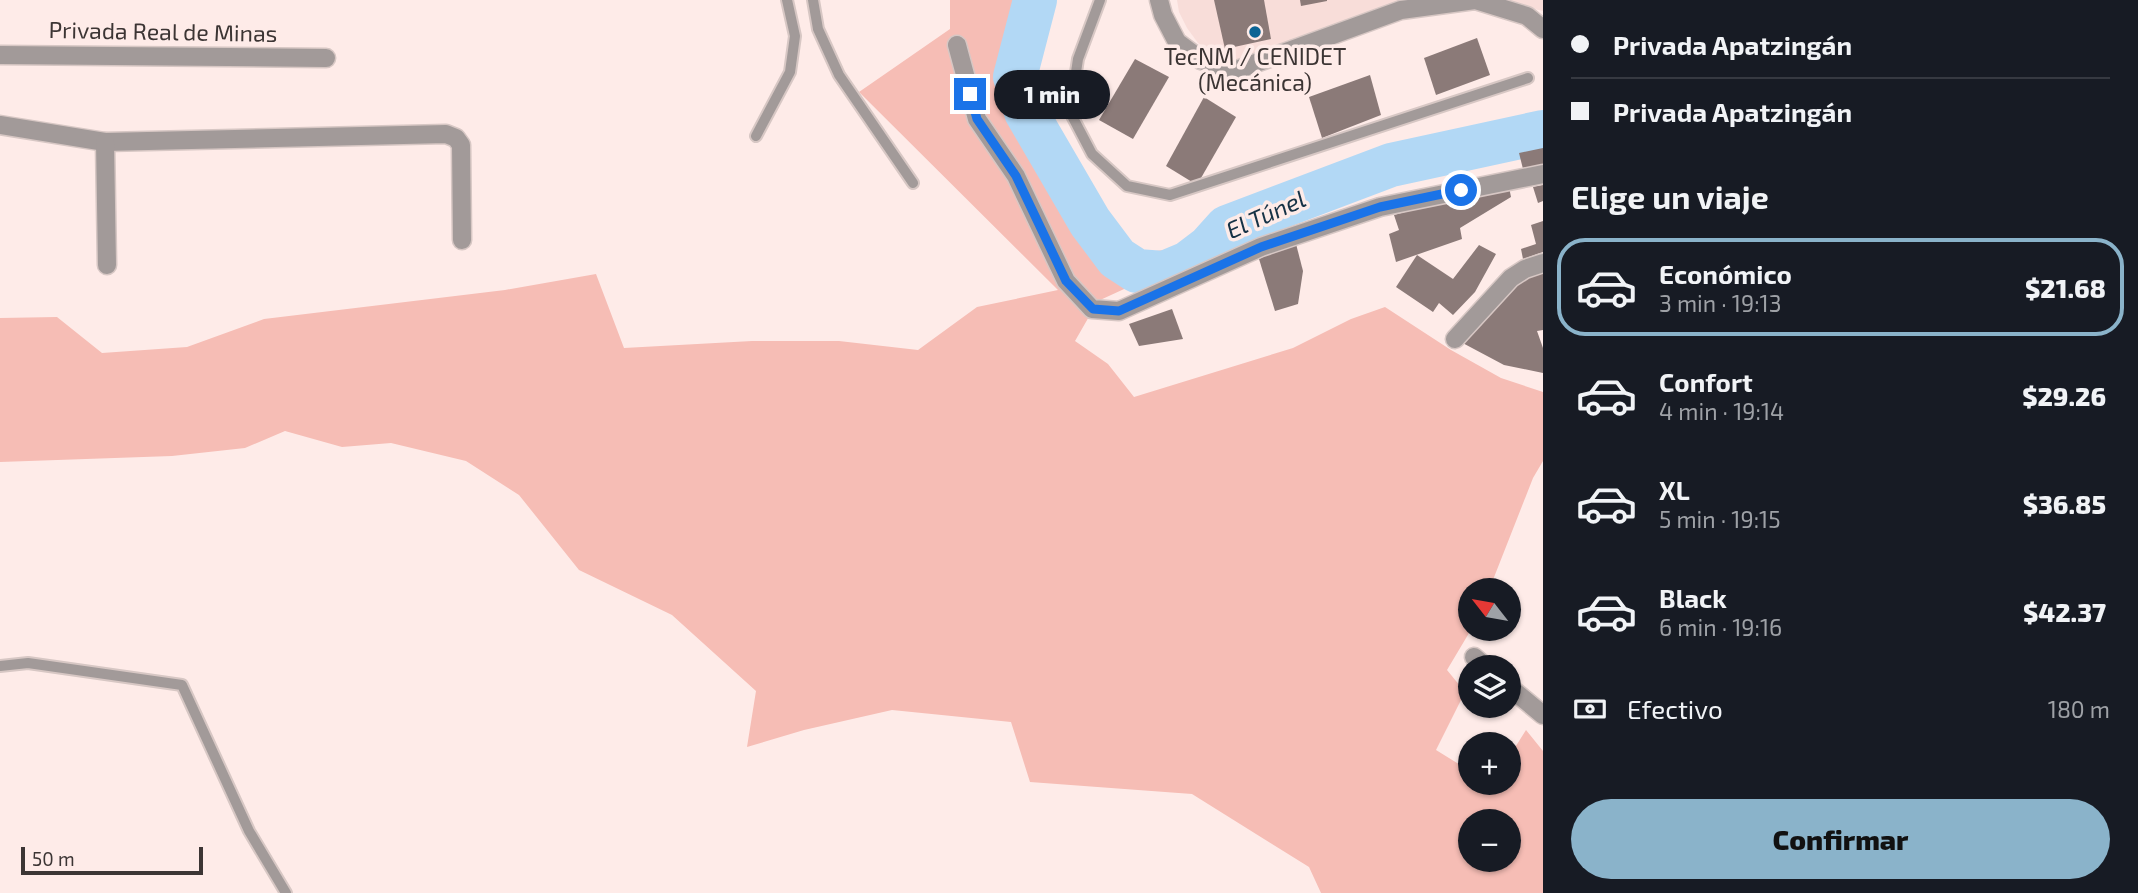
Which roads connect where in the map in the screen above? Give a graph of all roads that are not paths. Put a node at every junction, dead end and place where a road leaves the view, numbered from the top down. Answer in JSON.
{"nodes":[{"id":1,"x":787,"y":0,"type":"edge"},
{"id":2,"x":813,"y":0,"type":"edge"},
{"id":3,"x":1100,"y":0,"type":"edge"},
{"id":4,"x":1159,"y":0,"type":"edge"},
{"id":5,"x":1543,"y":29,"type":"edge"},
{"id":6,"x":957,"y":45,"type":"dead end"},
{"id":7,"x":0,"y":55,"type":"edge"},
{"id":8,"x":326,"y":58,"type":"dead end"},
{"id":9,"x":1528,"y":78,"type":"dead end"},
{"id":10,"x":0,"y":125,"type":"edge"},
{"id":11,"x":756,"y":136,"type":"dead end"},
{"id":12,"x":105,"y":142,"type":"junction"},
{"id":13,"x":1543,"y":174,"type":"edge"},
{"id":14,"x":913,"y":183,"type":"dead end"},
{"id":15,"x":462,"y":240,"type":"dead end"},
{"id":16,"x":1543,"y":263,"type":"edge"},
{"id":17,"x":107,"y":265,"type":"dead end"},
{"id":18,"x":1455,"y":339,"type":"dead end"},
{"id":19,"x":0,"y":666,"type":"edge"},
{"id":20,"x":1521,"y":697,"type":"edge"},
{"id":21,"x":1543,"y":715,"type":"edge"},
{"id":22,"x":286,"y":893,"type":"edge"}],
"edges":[{"from":1,"to":11,"type":"lane"},
{"from":2,"to":14,"type":"lane"},
{"from":3,"to":9,"type":"lane"},
{"from":4,"to":5,"type":"street"},
{"from":6,"to":13,"type":"street"},
{"from":7,"to":8,"type":"street","name":"Privada Real de Minas"},
{"from":10,"to":12,"type":"street"},
{"from":12,"to":15,"type":"street"},
{"from":12,"to":17,"type":"street"},
{"from":16,"to":18,"type":"street"},
{"from":19,"to":22,"type":"lane"},
{"from":20,"to":21,"type":"street"}]}
